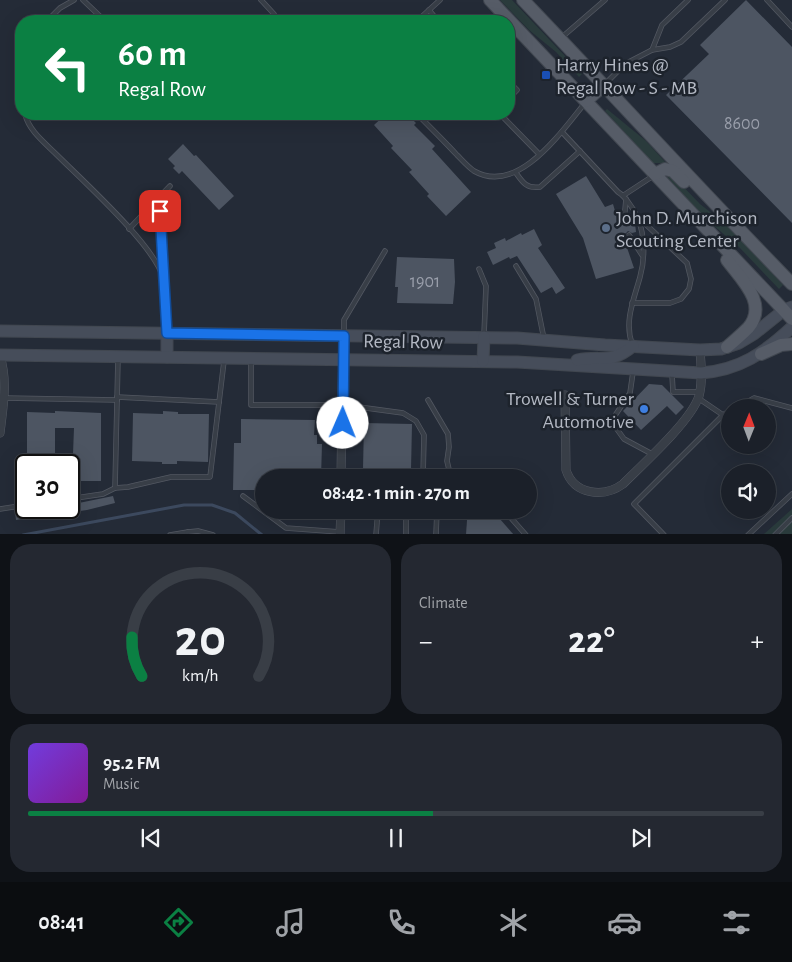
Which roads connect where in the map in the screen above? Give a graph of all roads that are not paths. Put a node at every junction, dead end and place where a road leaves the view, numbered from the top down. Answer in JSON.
{"nodes":[{"id":1,"x":74,"y":0,"type":"edge"},
{"id":2,"x":83,"y":0,"type":"edge"},
{"id":3,"x":261,"y":0,"type":"edge"},
{"id":4,"x":440,"y":0,"type":"edge"},
{"id":5,"x":490,"y":0,"type":"edge"},
{"id":6,"x":523,"y":0,"type":"edge"},
{"id":7,"x":605,"y":0,"type":"edge"},
{"id":8,"x":688,"y":0,"type":"edge"},
{"id":9,"x":725,"y":0,"type":"edge"},
{"id":10,"x":767,"y":0,"type":"edge"},
{"id":11,"x":429,"y":10,"type":"junction"},
{"id":12,"x":53,"y":15,"type":"edge"},
{"id":13,"x":99,"y":15,"type":"edge"},
{"id":14,"x":273,"y":15,"type":"edge"},
{"id":15,"x":424,"y":15,"type":"edge"},
{"id":16,"x":433,"y":15,"type":"edge"},
{"id":17,"x":504,"y":15,"type":"edge"},
{"id":18,"x":515,"y":26,"type":"edge"},
{"id":19,"x":792,"y":27,"type":"edge"},
{"id":20,"x":560,"y":38,"type":"junction"},
{"id":21,"x":652,"y":50,"type":"junction"},
{"id":22,"x":604,"y":85,"type":"junction"},
{"id":23,"x":586,"y":101,"type":"junction"},
{"id":24,"x":28,"y":120,"type":"edge"},
{"id":25,"x":423,"y":120,"type":"edge"},
{"id":26,"x":506,"y":120,"type":"edge"},
{"id":27,"x":562,"y":132,"type":"junction"},
{"id":28,"x":580,"y":151,"type":"junction"},
{"id":29,"x":539,"y":154,"type":"junction"},
{"id":30,"x":516,"y":172,"type":"junction"},
{"id":31,"x":655,"y":174,"type":"junction"},
{"id":32,"x":170,"y":186,"type":"dead end"},
{"id":33,"x":701,"y":191,"type":"junction"},
{"id":34,"x":625,"y":197,"type":"junction"},
{"id":35,"x":156,"y":200,"type":"junction"},
{"id":36,"x":638,"y":217,"type":"junction"},
{"id":37,"x":624,"y":221,"type":"dead end"},
{"id":38,"x":129,"y":229,"type":"junction"},
{"id":39,"x":628,"y":235,"type":"dead end"},
{"id":40,"x":714,"y":236,"type":"junction"},
{"id":41,"x":385,"y":251,"type":"dead end"},
{"id":42,"x":642,"y":255,"type":"junction"},
{"id":43,"x":516,"y":266,"type":"dead end"},
{"id":44,"x":479,"y":269,"type":"dead end"},
{"id":45,"x":163,"y":277,"type":"junction"},
{"id":46,"x":792,"y":284,"type":"edge"},
{"id":47,"x":632,"y":303,"type":"junction"},
{"id":48,"x":789,"y":312,"type":"edge"},
{"id":49,"x":792,"y":327,"type":"edge"},
{"id":50,"x":0,"y":331,"type":"edge"},
{"id":51,"x":167,"y":333,"type":"junction"},
{"id":52,"x":0,"y":336,"type":"edge"},
{"id":53,"x":344,"y":336,"type":"junction"},
{"id":54,"x":484,"y":337,"type":"junction"},
{"id":55,"x":544,"y":339,"type":"junction"},
{"id":56,"x":792,"y":344,"type":"edge"},
{"id":57,"x":633,"y":346,"type":"junction"},
{"id":58,"x":727,"y":347,"type":"junction"},
{"id":59,"x":700,"y":350,"type":"junction"},
{"id":60,"x":761,"y":354,"type":"junction"},
{"id":61,"x":0,"y":355,"type":"edge"},
{"id":62,"x":118,"y":356,"type":"junction"},
{"id":63,"x":167,"y":357,"type":"junction"},
{"id":64,"x":225,"y":358,"type":"junction"},
{"id":65,"x":250,"y":358,"type":"junction"},
{"id":66,"x":344,"y":359,"type":"junction"},
{"id":67,"x":483,"y":361,"type":"junction"},
{"id":68,"x":566,"y":365,"type":"junction"},
{"id":69,"x":633,"y":369,"type":"junction"},
{"id":70,"x":672,"y":371,"type":"junction"},
{"id":71,"x":701,"y":373,"type":"junction"},
{"id":72,"x":566,"y":395,"type":"dead end"},
{"id":73,"x":699,"y":395,"type":"junction"},
{"id":74,"x":4,"y":398,"type":"junction"},
{"id":75,"x":117,"y":398,"type":"junction"},
{"id":76,"x":428,"y":400,"type":"dead end"},
{"id":77,"x":219,"y":402,"type":"junction"},
{"id":78,"x":776,"y":404,"type":"edge"},
{"id":79,"x":344,"y":405,"type":"junction"},
{"id":80,"x":792,"y":408,"type":"edge"},
{"id":81,"x":721,"y":413,"type":"edge"},
{"id":82,"x":721,"y":417,"type":"edge"},
{"id":83,"x":0,"y":433,"type":"edge"},
{"id":84,"x":652,"y":454,"type":"junction"},
{"id":85,"x":341,"y":469,"type":"edge"},
{"id":86,"x":423,"y":469,"type":"edge"},
{"id":87,"x":449,"y":469,"type":"edge"},
{"id":88,"x":115,"y":488,"type":"junction"},
{"id":89,"x":792,"y":494,"type":"edge"},
{"id":90,"x":242,"y":496,"type":"dead end"},
{"id":91,"x":80,"y":497,"type":"edge"},
{"id":92,"x":15,"y":506,"type":"edge"},
{"id":93,"x":0,"y":508,"type":"edge"},
{"id":94,"x":792,"y":518,"type":"edge"},
{"id":95,"x":341,"y":519,"type":"edge"},
{"id":96,"x":377,"y":519,"type":"edge"},
{"id":97,"x":406,"y":519,"type":"edge"},
{"id":98,"x":437,"y":519,"type":"edge"},
{"id":99,"x":512,"y":519,"type":"edge"},
{"id":100,"x":187,"y":533,"type":"edge"},
{"id":101,"x":340,"y":533,"type":"edge"},
{"id":102,"x":170,"y":534,"type":"edge"},
{"id":103,"x":213,"y":534,"type":"edge"},
{"id":104,"x":376,"y":534,"type":"edge"},
{"id":105,"x":406,"y":534,"type":"edge"},
{"id":106,"x":436,"y":534,"type":"edge"},
{"id":107,"x":526,"y":534,"type":"edge"},
{"id":108,"x":664,"y":534,"type":"edge"},
{"id":109,"x":748,"y":534,"type":"edge"},
{"id":110,"x":775,"y":534,"type":"edge"}],
"edges":[{"from":1,"to":12,"type":"lane"},
{"from":2,"to":13,"type":"lane"},
{"from":3,"to":14,"type":"lane"},
{"from":4,"to":11,"type":"lane"},
{"from":5,"to":17,"type":"main road"},
{"from":6,"to":20,"type":"main road"},
{"from":7,"to":20,"type":"lane"},
{"from":8,"to":21,"type":"lane"},
{"from":9,"to":21,"type":"lane"},
{"from":10,"to":19,"type":"lane"},
{"from":11,"to":15,"type":"lane"},
{"from":11,"to":16,"type":"lane"},
{"from":18,"to":23,"type":"main road"},
{"from":20,"to":22,"type":"main road"},
{"from":21,"to":22,"type":"lane"},
{"from":22,"to":23,"type":"main road"},
{"from":22,"to":33,"type":"main road"},
{"from":23,"to":27,"type":"lane"},
{"from":23,"to":31,"type":"main road"},
{"from":24,"to":38,"type":"lane"},
{"from":25,"to":30,"type":"lane"},
{"from":26,"to":29,"type":"lane"},
{"from":27,"to":28,"type":"lane"},
{"from":27,"to":29,"type":"lane"},
{"from":28,"to":30,"type":"lane"},
{"from":28,"to":34,"type":"lane"},
{"from":29,"to":30,"type":"lane"},
{"from":31,"to":33,"type":"main road"},
{"from":31,"to":34,"type":"lane"},
{"from":31,"to":40,"type":"main road"},
{"from":32,"to":35,"type":"lane"},
{"from":33,"to":46,"type":"main road"},
{"from":34,"to":36,"type":"lane"},
{"from":34,"to":37,"type":"lane"},
{"from":35,"to":38,"type":"lane"},
{"from":35,"to":45,"type":"lane"},
{"from":36,"to":42,"type":"lane"},
{"from":36,"to":47,"type":"lane"},
{"from":38,"to":45,"type":"lane"},
{"from":39,"to":42,"type":"lane"},
{"from":40,"to":48,"type":"main road"},
{"from":40,"to":58,"type":"main road"},
{"from":41,"to":53,"type":"lane"},
{"from":42,"to":47,"type":"lane"},
{"from":43,"to":55,"type":"lane"},
{"from":44,"to":54,"type":"lane"},
{"from":45,"to":51,"type":"lane"},
{"from":47,"to":57,"type":"lane"},
{"from":48,"to":58,"type":"main road","name":"Regal Row"},
{"from":49,"to":60,"type":"main road","name":"Regal Row"},
{"from":50,"to":51,"type":"main road","name":"Regal Row"},
{"from":50,"to":52,"type":"main road"},
{"from":51,"to":53,"type":"main road","name":"Regal Row"},
{"from":51,"to":63,"type":"main road"},
{"from":53,"to":54,"type":"main road","name":"Regal Row"},
{"from":53,"to":66,"type":"street"},
{"from":54,"to":55,"type":"main road","name":"Regal Row"},
{"from":54,"to":67,"type":"main road"},
{"from":55,"to":57,"type":"main road","name":"Regal Row"},
{"from":56,"to":60,"type":"main road"},
{"from":57,"to":59,"type":"main road","name":"Regal Row"},
{"from":57,"to":68,"type":"main road"},
{"from":58,"to":59,"type":"main road","name":"Regal Row"},
{"from":59,"to":71,"type":"street"},
{"from":60,"to":71,"type":"main road","name":"Regal Row"},
{"from":61,"to":62,"type":"main road","name":"Regal Row"},
{"from":61,"to":74,"type":"street"},
{"from":62,"to":63,"type":"main road","name":"Regal Row"},
{"from":62,"to":75,"type":"lane"},
{"from":63,"to":64,"type":"main road","name":"Regal Row"},
{"from":64,"to":65,"type":"main road","name":"Regal Row"},
{"from":64,"to":77,"type":"lane"},
{"from":65,"to":66,"type":"main road","name":"Regal Row"},
{"from":65,"to":79,"type":"lane"},
{"from":66,"to":67,"type":"main road","name":"Regal Row"},
{"from":66,"to":79,"type":"street"},
{"from":67,"to":68,"type":"main road","name":"Regal Row"},
{"from":68,"to":69,"type":"main road","name":"Regal Row"},
{"from":69,"to":70,"type":"main road","name":"Regal Row"},
{"from":69,"to":84,"type":"lane"},
{"from":70,"to":71,"type":"main road","name":"Regal Row"},
{"from":70,"to":73,"type":"lane"},
{"from":71,"to":73,"type":"street"},
{"from":72,"to":84,"type":"street"},
{"from":73,"to":81,"type":"lane"},
{"from":73,"to":84,"type":"street"},
{"from":74,"to":75,"type":"lane"},
{"from":74,"to":83,"type":"street"},
{"from":75,"to":77,"type":"lane"},
{"from":75,"to":88,"type":"lane"},
{"from":76,"to":87,"type":"lane"},
{"from":77,"to":88,"type":"lane"},
{"from":78,"to":80,"type":"lane"},
{"from":79,"to":85,"type":"street"},
{"from":79,"to":86,"type":"lane"},
{"from":82,"to":108,"type":"lane"},
{"from":88,"to":91,"type":"lane"},
{"from":89,"to":109,"type":"lane"},
{"from":90,"to":101,"type":"lane"},
{"from":92,"to":93,"type":"lane"},
{"from":94,"to":110,"type":"lane"},
{"from":95,"to":101,"type":"street"},
{"from":96,"to":104,"type":"lane"},
{"from":97,"to":105,"type":"lane"},
{"from":98,"to":106,"type":"lane"},
{"from":99,"to":107,"type":"lane"},
{"from":100,"to":102,"type":"lane"},
{"from":100,"to":103,"type":"lane"}]}
